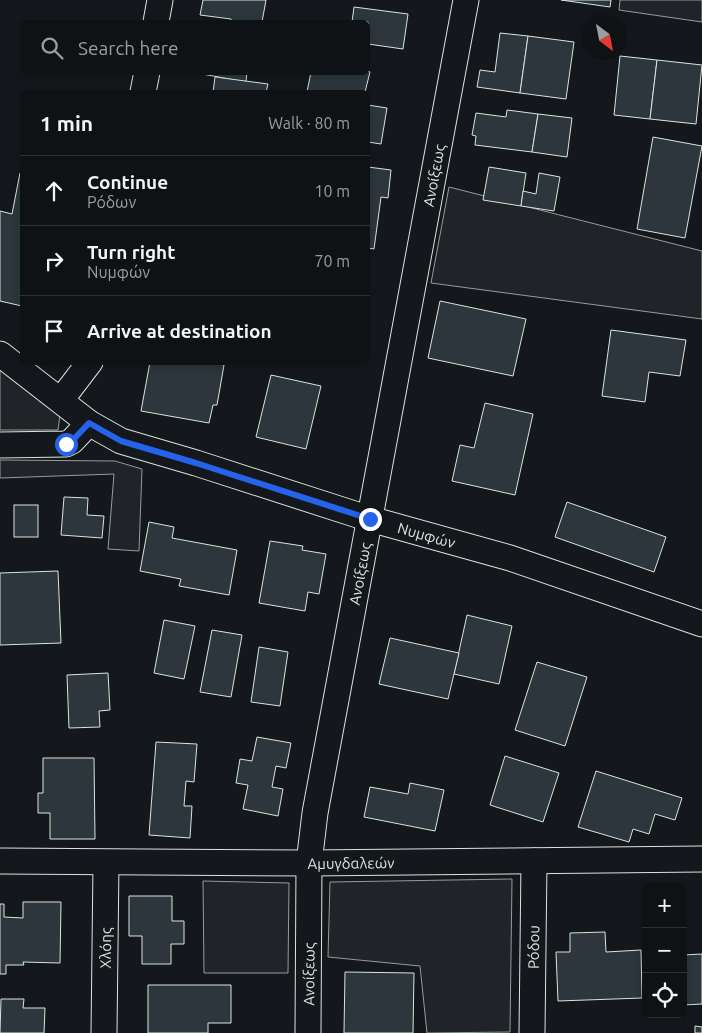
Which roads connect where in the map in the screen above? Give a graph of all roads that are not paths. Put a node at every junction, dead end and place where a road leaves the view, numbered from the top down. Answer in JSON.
{"nodes":[{"id":1,"x":160,"y":0,"type":"edge"},
{"id":2,"x":466,"y":0,"type":"edge"},
{"id":3,"x":156,"y":20,"type":"edge"},
{"id":4,"x":146,"y":75,"type":"edge"},
{"id":5,"x":143,"y":90,"type":"edge"},
{"id":6,"x":0,"y":354,"type":"edge"},
{"id":7,"x":88,"y":365,"type":"edge"},
{"id":8,"x":61,"y":400,"type":"junction"},
{"id":9,"x":89,"y":423,"type":"junction"},
{"id":10,"x":0,"y":445,"type":"edge"},
{"id":11,"x":370,"y":519,"type":"junction"},
{"id":12,"x":702,"y":624,"type":"edge"},
{"id":13,"x":700,"y":855,"type":"edge"},
{"id":14,"x":0,"y":861,"type":"edge"},
{"id":15,"x":534,"y":861,"type":"junction"},
{"id":16,"x":106,"y":863,"type":"junction"},
{"id":17,"x":309,"y":863,"type":"junction"},
{"id":18,"x":104,"y":1033,"type":"edge"},
{"id":19,"x":308,"y":1033,"type":"edge"},
{"id":20,"x":532,"y":1033,"type":"edge"}],
"edges":[{"from":1,"to":3,"type":"street"},
{"from":2,"to":11,"type":"street","name":"Ανοίξεως"},
{"from":4,"to":5,"type":"street"},
{"from":6,"to":8,"type":"street","name":"Νυμφών"},
{"from":7,"to":8,"type":"street"},
{"from":8,"to":9,"type":"street","name":"Νυμφών"},
{"from":9,"to":10,"type":"street"},
{"from":9,"to":11,"type":"street","name":"Νυμφών"},
{"from":11,"to":12,"type":"street","name":"Νυμφών"},
{"from":11,"to":17,"type":"street","name":"Ανοίξεως"},
{"from":13,"to":15,"type":"street","name":"Αμυγδαλεών"},
{"from":14,"to":16,"type":"street","name":"Αμυγδαλεών"},
{"from":15,"to":17,"type":"street","name":"Αμυγδαλεών"},
{"from":15,"to":20,"type":"street","name":"Ρόδου"},
{"from":16,"to":17,"type":"street","name":"Αμυγδαλεών"},
{"from":16,"to":18,"type":"street","name":"Χλόης"},
{"from":17,"to":19,"type":"street","name":"Ανοίξεως"}]}
